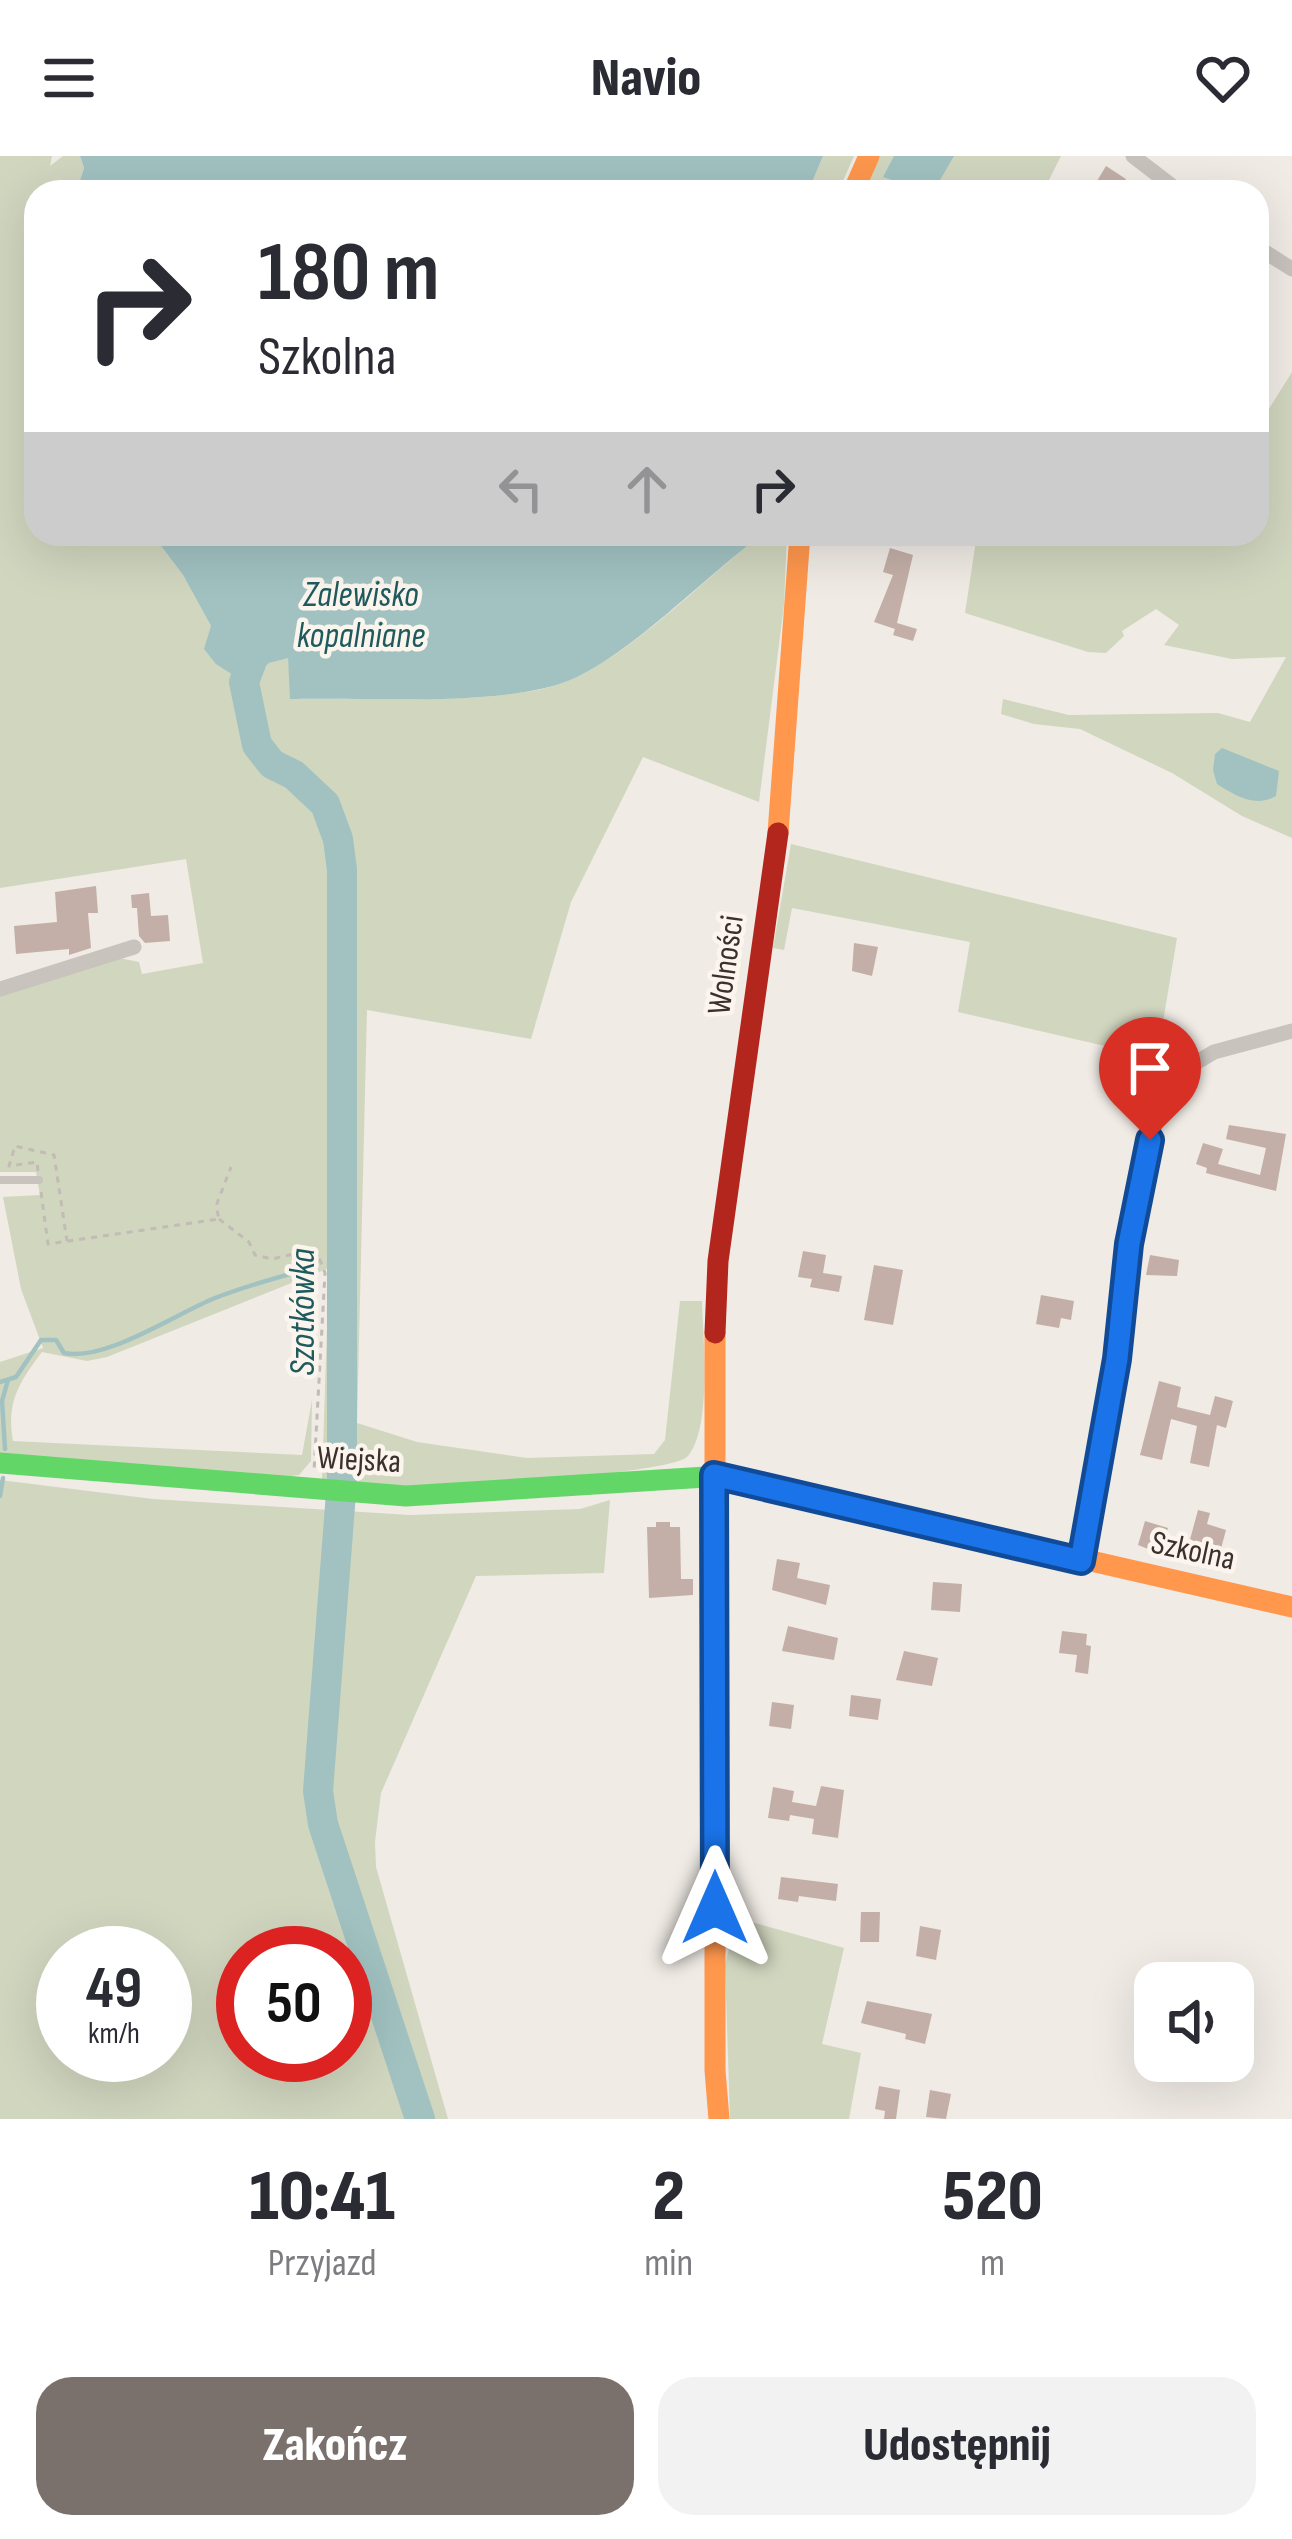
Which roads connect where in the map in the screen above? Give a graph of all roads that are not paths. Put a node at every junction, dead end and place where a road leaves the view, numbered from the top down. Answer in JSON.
{"nodes":[{"id":1,"x":1133,"y":156,"type":"edge"},
{"id":2,"x":1164,"y":180,"type":"edge"},
{"id":3,"x":799,"y":546,"type":"edge"},
{"id":4,"x":134,"y":947,"type":"dead end"},
{"id":5,"x":0,"y":989,"type":"edge"},
{"id":6,"x":1292,"y":1031,"type":"edge"},
{"id":7,"x":0,"y":1180,"type":"edge"},
{"id":8,"x":39,"y":1180,"type":"road end"},
{"id":9,"x":0,"y":1463,"type":"edge"},
{"id":10,"x":714,"y":1475,"type":"junction"},
{"id":11,"x":743,"y":1480,"type":"joint"},
{"id":12,"x":1081,"y":1561,"type":"junction"},
{"id":13,"x":1292,"y":1607,"type":"edge"},
{"id":14,"x":719,"y":2119,"type":"edge"}],
"edges":[{"from":1,"to":2,"type":"street"},
{"from":3,"to":10,"type":"main road","name":"Wolności"},
{"from":4,"to":5,"type":"street"},
{"from":6,"to":12,"type":"street"},
{"from":7,"to":8,"type":"lane"},
{"from":9,"to":10,"type":"main road","name":"Wiejska"},
{"from":10,"to":11,"type":"main road","name":"Wiejska"},
{"from":10,"to":14,"type":"main road","name":"Wolności"},
{"from":11,"to":12,"type":"main road","name":"Szkolna"},
{"from":12,"to":13,"type":"main road","name":"Szkolna"}]}
